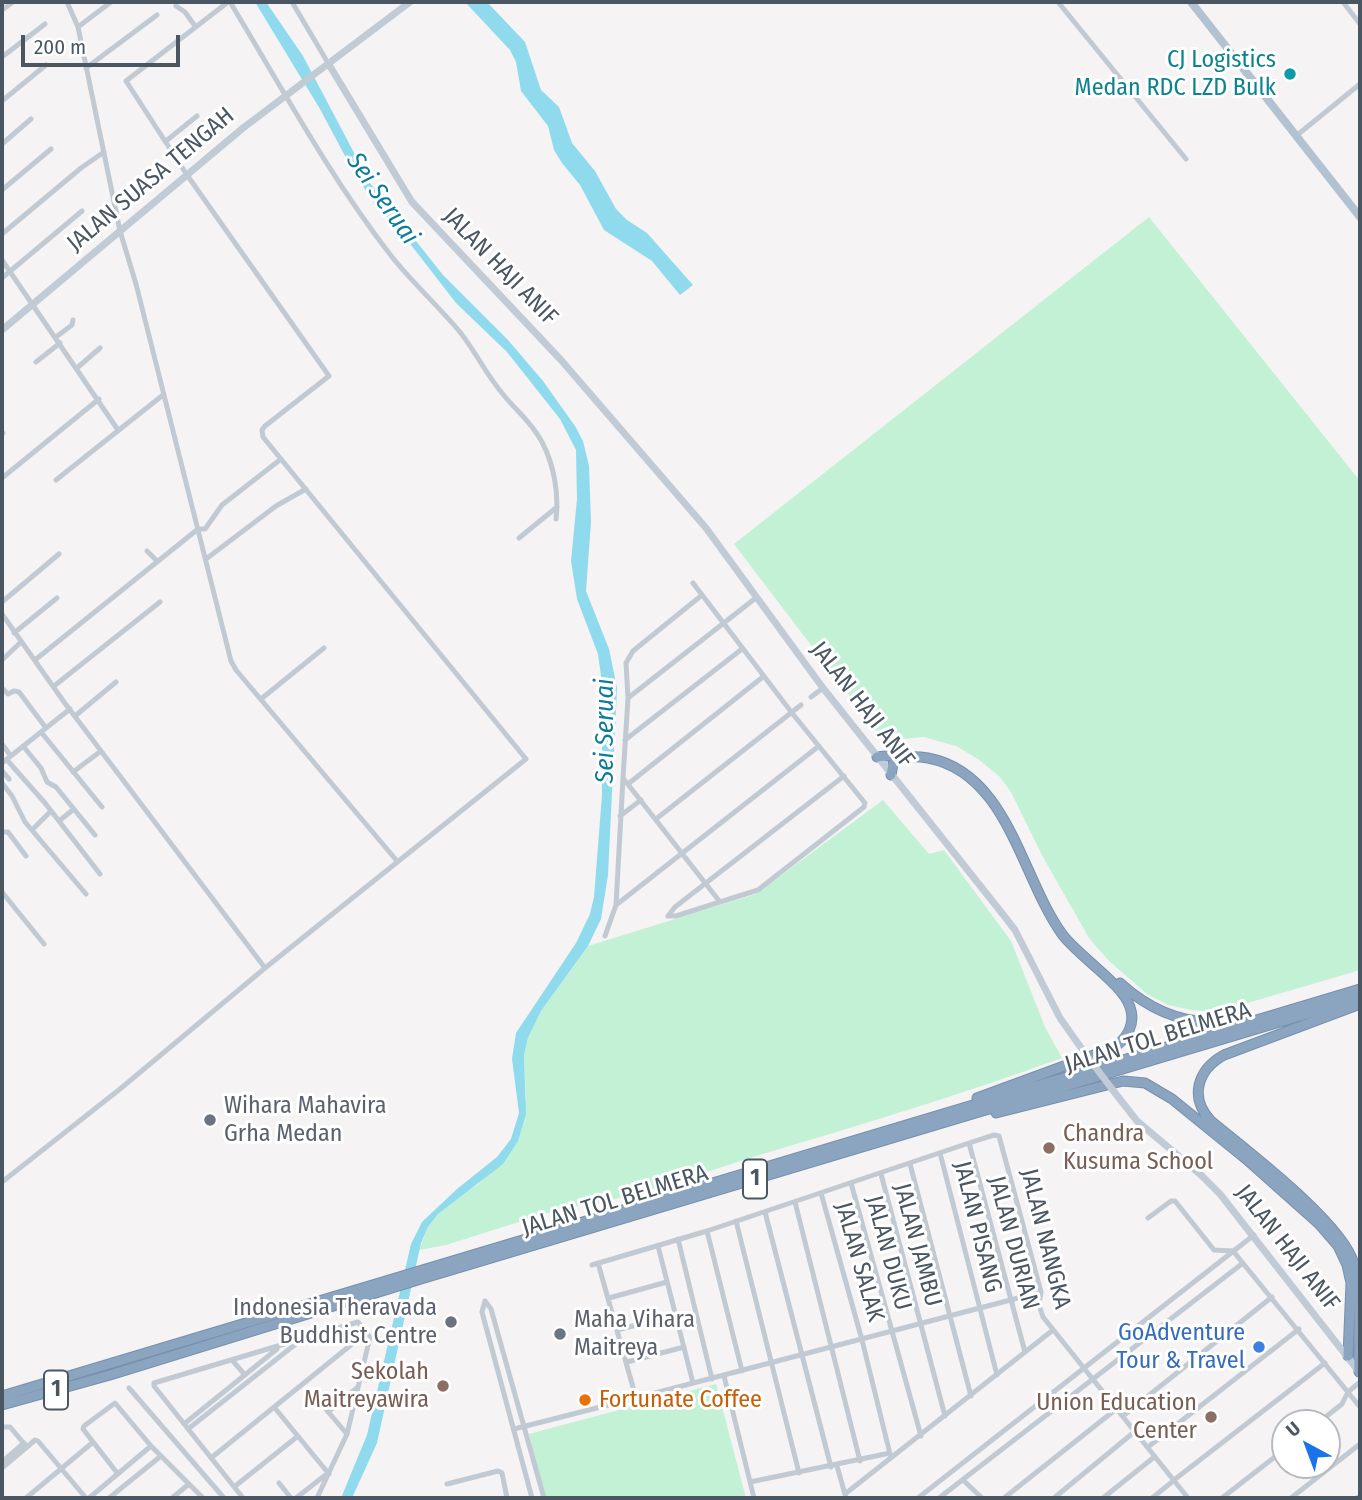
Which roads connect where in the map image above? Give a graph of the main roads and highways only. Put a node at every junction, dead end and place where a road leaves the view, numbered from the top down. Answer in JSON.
{"nodes":[{"id":1,"x":410,"y":2,"type":"edge"},
{"id":2,"x":1191,"y":2,"type":"edge"},
{"id":3,"x":328,"y":63,"type":"junction"},
{"id":4,"x":1360,"y":217,"type":"edge"},
{"id":5,"x":2,"y":330,"type":"edge"},
{"id":6,"x":877,"y":757,"type":"junction"},
{"id":7,"x":891,"y":775,"type":"junction"},
{"id":8,"x":1360,"y":987,"type":"edge"},
{"id":9,"x":1360,"y":998,"type":"edge"},
{"id":10,"x":1360,"y":1004,"type":"edge"},
{"id":11,"x":921,"y":1120,"type":"junction"},
{"id":12,"x":867,"y":1146,"type":"junction"},
{"id":13,"x":421,"y":1275,"type":"junction"},
{"id":14,"x":394,"y":1283,"type":"junction"},
{"id":15,"x":1348,"y":1356,"type":"junction"},
{"id":16,"x":1360,"y":1377,"type":"edge"},
{"id":17,"x":2,"y":1396,"type":"edge"},
{"id":18,"x":2,"y":1405,"type":"edge"}],
"edges":[{"from":1,"to":3,"type":"main road","name":"JALAN SUASA TENGAH"},
{"from":2,"to":4,"type":"main road"},
{"from":3,"to":5,"type":"main road","name":"JALAN SUASA TENGAH"},
{"from":3,"to":6,"type":"main road","name":"JALAN HAJI ANIF"},
{"from":6,"to":7,"type":"main road","name":"JALAN HAJI ANIF"},
{"from":6,"to":8,"type":"highway"},
{"from":7,"to":11,"type":"highway"},
{"from":7,"to":15,"type":"main road","name":"JALAN HAJI ANIF","bridge":true},
{"from":8,"to":11,"type":"highway","name":"JALAN TOL BELMERA","number":"1"},
{"from":9,"to":12,"type":"highway","name":"JALAN TOL BELMERA","number":"1"},
{"from":10,"to":16,"type":"highway"},
{"from":11,"to":13,"type":"highway","name":"JALAN TOL BELMERA","number":"1"},
{"from":12,"to":13,"type":"highway","name":"JALAN TOL BELMERA","number":"1"},
{"from":12,"to":15,"type":"highway"},
{"from":13,"to":14,"type":"highway","name":"JALAN TOL BELMERA","number":"1"},
{"from":14,"to":17,"type":"highway","name":"JALAN TOL BELMERA","number":"1"},
{"from":14,"to":18,"type":"highway","name":"JALAN TOL BELMERA","number":"1"},
{"from":15,"to":16,"type":"main road","name":"JALAN HAJI ANIF"}]}
